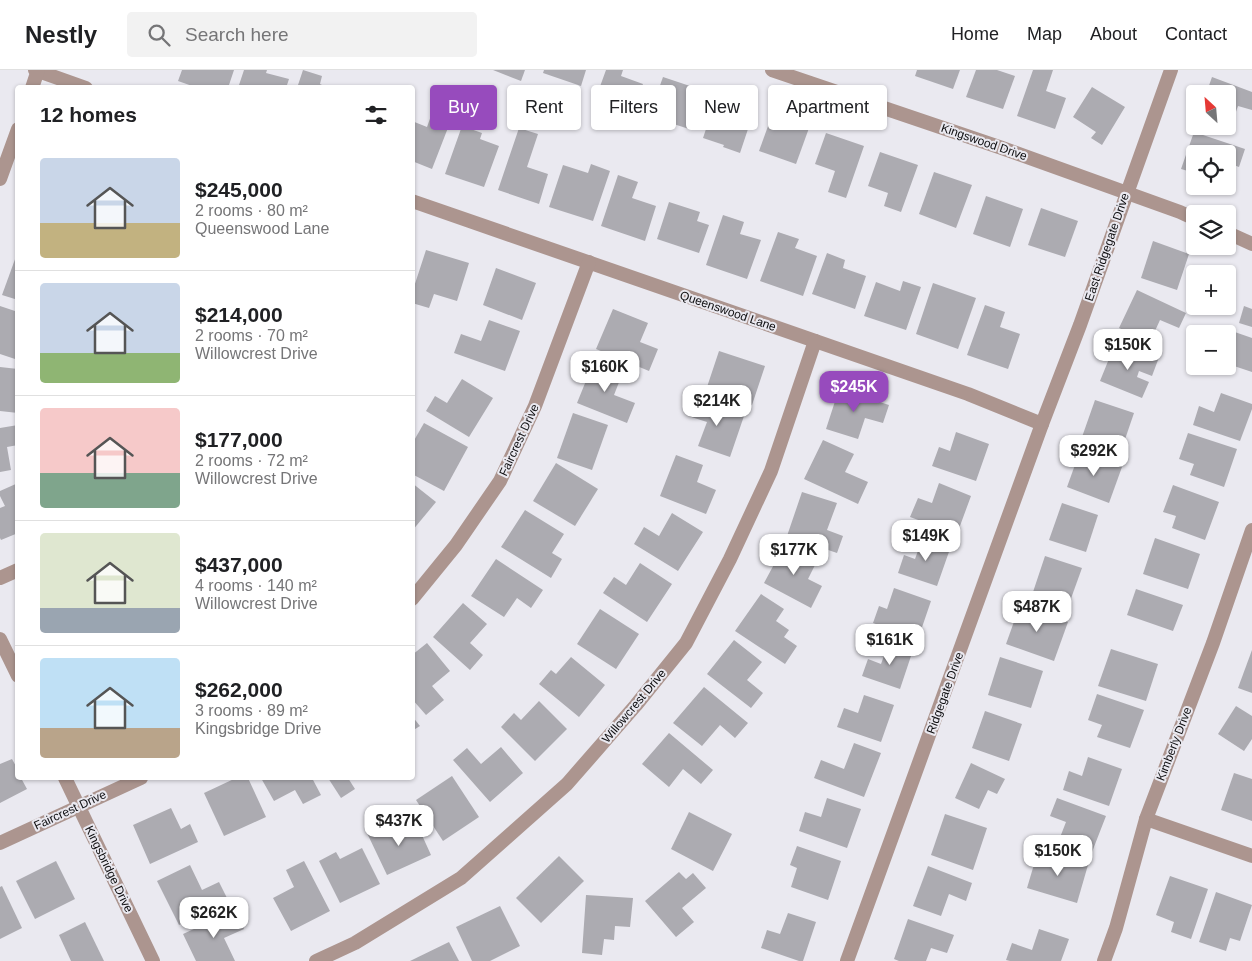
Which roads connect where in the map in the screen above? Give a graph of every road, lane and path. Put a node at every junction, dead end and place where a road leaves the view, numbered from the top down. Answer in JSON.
{"nodes":[{"id":1,"x":37,"y":70,"type":"edge"},
{"id":2,"x":772,"y":70,"type":"edge"},
{"id":3,"x":1171,"y":70,"type":"edge"},
{"id":4,"x":33,"y":85,"type":"edge"},
{"id":5,"x":78,"y":85,"type":"edge"},
{"id":6,"x":15,"y":137,"type":"edge"},
{"id":7,"x":0,"y":178,"type":"edge"},
{"id":8,"x":1126,"y":193,"type":"junction"},
{"id":9,"x":415,"y":202,"type":"edge"},
{"id":10,"x":1186,"y":216,"type":"edge"},
{"id":11,"x":1236,"y":237,"type":"edge"},
{"id":12,"x":1252,"y":244,"type":"edge"},
{"id":13,"x":589,"y":262,"type":"junction"},
{"id":14,"x":815,"y":341,"type":"junction"},
{"id":15,"x":1042,"y":424,"type":"junction"},
{"id":16,"x":1252,"y":530,"type":"edge"},
{"id":17,"x":15,"y":571,"type":"edge"},
{"id":18,"x":0,"y":578,"type":"edge"},
{"id":19,"x":415,"y":595,"type":"edge"},
{"id":20,"x":0,"y":639,"type":"edge"},
{"id":21,"x":15,"y":670,"type":"edge"},
{"id":22,"x":67,"y":780,"type":"edge"},
{"id":23,"x":137,"y":780,"type":"edge"},
{"id":24,"x":79,"y":806,"type":"junction"},
{"id":25,"x":1146,"y":819,"type":"junction"},
{"id":26,"x":0,"y":844,"type":"edge"},
{"id":27,"x":1252,"y":856,"type":"edge"},
{"id":28,"x":153,"y":961,"type":"edge"},
{"id":29,"x":316,"y":961,"type":"edge"},
{"id":30,"x":847,"y":961,"type":"edge"},
{"id":31,"x":1104,"y":961,"type":"edge"}],
"edges":[{"from":1,"to":4,"type":"street"},
{"from":1,"to":5,"type":"street"},
{"from":2,"to":8,"type":"street","name":"Kingswood Drive"},
{"from":3,"to":8,"type":"street","name":"East Ridgegate Drive"},
{"from":6,"to":7,"type":"street"},
{"from":8,"to":10,"type":"street","name":"Kingswood Drive"},
{"from":8,"to":15,"type":"street","name":"East Ridgegate Drive"},
{"from":9,"to":13,"type":"street","name":"Queenswood Lane"},
{"from":11,"to":12,"type":"street"},
{"from":13,"to":14,"type":"street","name":"Queenswood Lane"},
{"from":13,"to":19,"type":"street","name":"Faircrest Drive"},
{"from":14,"to":15,"type":"street","name":"Queenswood Lane"},
{"from":14,"to":29,"type":"street","name":"Willowcrest Drive"},
{"from":15,"to":30,"type":"street","name":"Ridgegate Drive"},
{"from":16,"to":25,"type":"street","name":"Kimberly Drive"},
{"from":17,"to":18,"type":"street"},
{"from":20,"to":21,"type":"street"},
{"from":22,"to":24,"type":"street","name":"Kingsbridge Drive"},
{"from":23,"to":24,"type":"street","name":"Faircrest Drive"},
{"from":24,"to":26,"type":"street","name":"Faircrest Drive"},
{"from":24,"to":28,"type":"street","name":"Kingsbridge Drive"},
{"from":25,"to":27,"type":"street"},
{"from":25,"to":31,"type":"street","name":"Kimberly Drive"}]}
